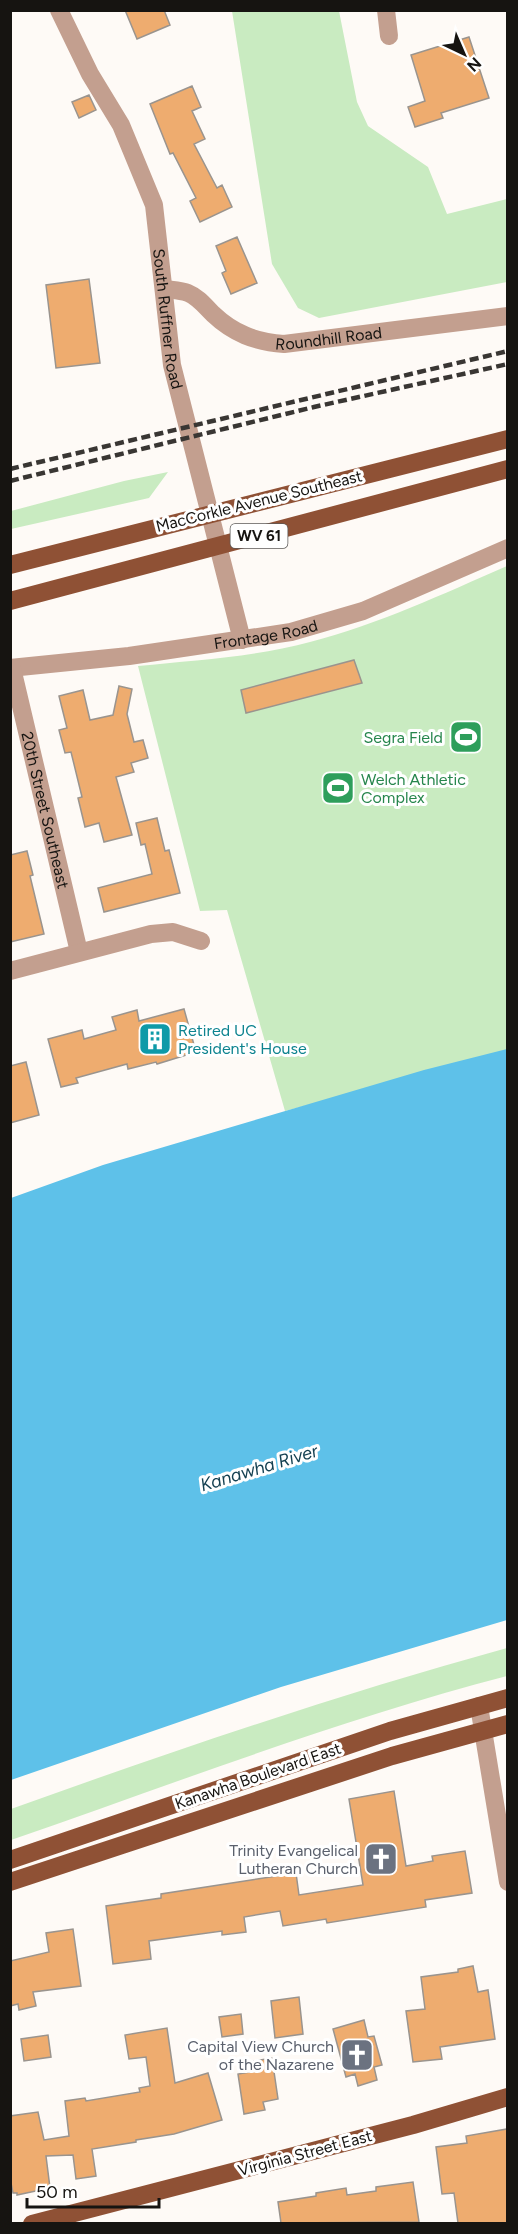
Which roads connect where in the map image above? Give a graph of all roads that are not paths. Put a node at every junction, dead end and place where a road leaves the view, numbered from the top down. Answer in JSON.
{"nodes":[{"id":1,"x":59,"y":10,"type":"edge"},
{"id":2,"x":386,"y":10,"type":"edge"},
{"id":3,"x":388,"y":36,"type":"dead end"},
{"id":4,"x":165,"y":289,"type":"junction"},
{"id":5,"x":507,"y":316,"type":"edge"},
{"id":6,"x":507,"y":439,"type":"edge"},
{"id":7,"x":507,"y":469,"type":"edge"},
{"id":8,"x":210,"y":514,"type":"junction"},
{"id":9,"x":218,"y":547,"type":"junction"},
{"id":10,"x":507,"y":548,"type":"edge"},
{"id":11,"x":10,"y":565,"type":"edge"},
{"id":12,"x":10,"y":602,"type":"edge"},
{"id":13,"x":242,"y":640,"type":"junction"},
{"id":14,"x":11,"y":668,"type":"edge"},
{"id":15,"x":201,"y":941,"type":"dead end"},
{"id":16,"x":79,"y":952,"type":"junction"},
{"id":17,"x":10,"y":971,"type":"edge"},
{"id":18,"x":507,"y":1698,"type":"edge"},
{"id":19,"x":479,"y":1706,"type":"junction"},
{"id":20,"x":507,"y":1724,"type":"edge"},
{"id":21,"x":483,"y":1730,"type":"junction"},
{"id":22,"x":10,"y":1860,"type":"edge"},
{"id":23,"x":10,"y":1882,"type":"edge"},
{"id":24,"x":507,"y":1882,"type":"edge"},
{"id":25,"x":507,"y":2097,"type":"edge"},
{"id":26,"x":32,"y":2223,"type":"edge"}],
"edges":[{"from":1,"to":4,"type":"street","name":"South Ruffner Road"},
{"from":2,"to":3,"type":"street"},
{"from":4,"to":5,"type":"street","name":"Roundhill Road"},
{"from":4,"to":8,"type":"street","name":"South Ruffner Road"},
{"from":6,"to":8,"type":"main road","name":"MacCorkle Avenue Southeast","number":"WV 61"},
{"from":7,"to":9,"type":"main road","name":"MacCorkle Avenue Southeast","number":"WV 61"},
{"from":8,"to":9,"type":"street","name":"South Ruffner Road"},
{"from":8,"to":11,"type":"main road","name":"MacCorkle Avenue Southeast","number":"WV 61"},
{"from":9,"to":12,"type":"main road","name":"MacCorkle Avenue Southeast","number":"WV 61"},
{"from":9,"to":13,"type":"street","name":"South Ruffner Road"},
{"from":10,"to":13,"type":"street","name":"Frontage Road"},
{"from":13,"to":14,"type":"street","name":"Frontage Road"},
{"from":14,"to":16,"type":"street","name":"20th Street Southeast"},
{"from":15,"to":16,"type":"street"},
{"from":16,"to":17,"type":"street"},
{"from":18,"to":19,"type":"main road","name":"Kanawha Boulevard East"},
{"from":19,"to":21,"type":"street"},
{"from":19,"to":22,"type":"main road","name":"Kanawha Boulevard East"},
{"from":20,"to":21,"type":"main road","name":"Kanawha Boulevard East"},
{"from":21,"to":23,"type":"main road","name":"Kanawha Boulevard East"},
{"from":21,"to":24,"type":"street"},
{"from":25,"to":26,"type":"main road","name":"Virginia Street East"}]}
